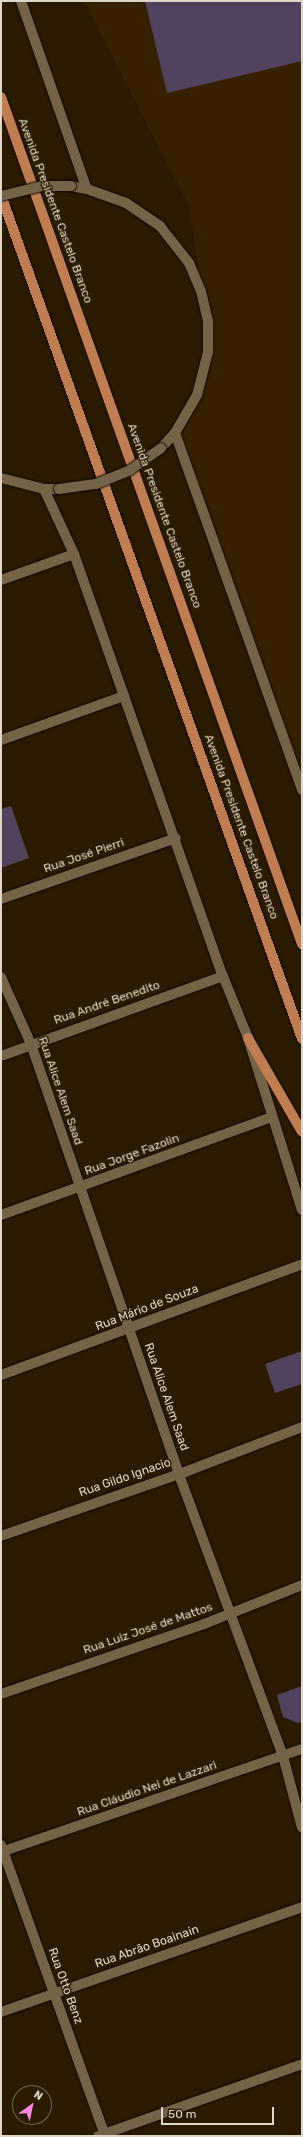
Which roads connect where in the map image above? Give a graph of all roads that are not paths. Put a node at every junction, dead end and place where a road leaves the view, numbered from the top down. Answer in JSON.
{"nodes":[{"id":1,"x":21,"y":1,"type":"edge"},
{"id":2,"x":1,"y":97,"type":"edge"},
{"id":3,"x":87,"y":188,"type":"junction"},
{"id":4,"x":1,"y":196,"type":"edge"},
{"id":5,"x":175,"y":433,"type":"junction"},
{"id":6,"x":1,"y":478,"type":"edge"},
{"id":7,"x":44,"y":488,"type":"junction"},
{"id":8,"x":74,"y":554,"type":"junction"},
{"id":9,"x":1,"y":580,"type":"edge"},
{"id":10,"x":124,"y":696,"type":"junction"},
{"id":11,"x":1,"y":740,"type":"edge"},
{"id":12,"x":302,"y":790,"type":"edge"},
{"id":13,"x":176,"y":838,"type":"junction"},
{"id":14,"x":1,"y":899,"type":"edge"},
{"id":15,"x":302,"y":944,"type":"edge"},
{"id":16,"x":223,"y":976,"type":"junction"},
{"id":17,"x":1,"y":977,"type":"edge"},
{"id":18,"x":248,"y":1038,"type":"junction"},
{"id":19,"x":302,"y":1039,"type":"edge"},
{"id":20,"x":31,"y":1044,"type":"junction"},
{"id":21,"x":1,"y":1056,"type":"edge"},
{"id":22,"x":271,"y":1117,"type":"junction"},
{"id":23,"x":302,"y":1132,"type":"edge"},
{"id":24,"x":80,"y":1187,"type":"junction"},
{"id":25,"x":302,"y":1210,"type":"edge"},
{"id":26,"x":1,"y":1215,"type":"edge"},
{"id":27,"x":302,"y":1264,"type":"edge"},
{"id":28,"x":129,"y":1328,"type":"junction"},
{"id":29,"x":1,"y":1375,"type":"edge"},
{"id":30,"x":302,"y":1427,"type":"edge"},
{"id":31,"x":178,"y":1472,"type":"junction"},
{"id":32,"x":1,"y":1536,"type":"edge"},
{"id":33,"x":302,"y":1585,"type":"edge"},
{"id":34,"x":232,"y":1614,"type":"junction"},
{"id":35,"x":1,"y":1694,"type":"edge"},
{"id":36,"x":302,"y":1749,"type":"edge"},
{"id":37,"x":283,"y":1756,"type":"junction"},
{"id":38,"x":302,"y":1828,"type":"edge"},
{"id":39,"x":2,"y":1850,"type":"edge"},
{"id":40,"x":302,"y":1906,"type":"edge"},
{"id":41,"x":54,"y":1993,"type":"junction"},
{"id":42,"x":1,"y":2012,"type":"edge"},
{"id":43,"x":302,"y":2064,"type":"edge"},
{"id":44,"x":103,"y":2135,"type":"edge"}],
"edges":[{"from":1,"to":3,"type":"street"},
{"from":2,"to":15,"type":"main road","name":"Avenida Presidente Castelo Branco"},
{"from":3,"to":4,"type":"street","bridge":true},
{"from":3,"to":5,"type":"street"},
{"from":4,"to":19,"type":"main road","name":"Avenida Presidente Castelo Branco"},
{"from":5,"to":7,"type":"street","bridge":true},
{"from":5,"to":12,"type":"street"},
{"from":6,"to":7,"type":"street"},
{"from":7,"to":8,"type":"street"},
{"from":8,"to":9,"type":"street"},
{"from":8,"to":10,"type":"street"},
{"from":10,"to":11,"type":"street"},
{"from":10,"to":13,"type":"street"},
{"from":13,"to":14,"type":"street","name":"Rua José Pierri"},
{"from":13,"to":16,"type":"street"},
{"from":16,"to":18,"type":"street"},
{"from":16,"to":20,"type":"street","name":"Rua André Benedito"},
{"from":17,"to":20,"type":"street","name":"Rua Alice Alem Saad"},
{"from":18,"to":22,"type":"street"},
{"from":18,"to":23,"type":"main road"},
{"from":20,"to":21,"type":"street","name":"Rua André Benedito"},
{"from":20,"to":24,"type":"street","name":"Rua Alice Alem Saad"},
{"from":22,"to":24,"type":"street","name":"Rua Jorge Fazolin"},
{"from":22,"to":25,"type":"street"},
{"from":24,"to":26,"type":"street","name":"Rua Jorge Fazolin"},
{"from":24,"to":28,"type":"street","name":"Rua Alice Alem Saad"},
{"from":27,"to":28,"type":"street","name":"Rua Mário de Souza"},
{"from":28,"to":29,"type":"street","name":"Rua Mário de Souza"},
{"from":28,"to":31,"type":"street","name":"Rua Alice Alem Saad"},
{"from":30,"to":31,"type":"street","name":"Rua Gildo Ignacio"},
{"from":31,"to":32,"type":"street","name":"Rua Gildo Ignacio"},
{"from":31,"to":34,"type":"street","name":"Rua Alice Alem Saad"},
{"from":33,"to":34,"type":"street","name":"Rua Luiz José de Mattos"},
{"from":34,"to":35,"type":"street","name":"Rua Luiz José de Mattos"},
{"from":34,"to":37,"type":"street","name":"Rua Alice Alem Saad"},
{"from":36,"to":37,"type":"street","name":"Rua Cláudio Nei de Lazzari"},
{"from":37,"to":38,"type":"street","name":"Rua Alice Alem Saad"},
{"from":37,"to":39,"type":"street","name":"Rua Cláudio Nei de Lazzari"},
{"from":39,"to":41,"type":"street","name":"Rua Otto Benz"},
{"from":40,"to":41,"type":"street","name":"Rua Abrão Boainain"},
{"from":41,"to":42,"type":"street","name":"Rua Abrão Boainain"},
{"from":41,"to":44,"type":"street","name":"Rua Otto Benz"},
{"from":43,"to":44,"type":"street"}]}
